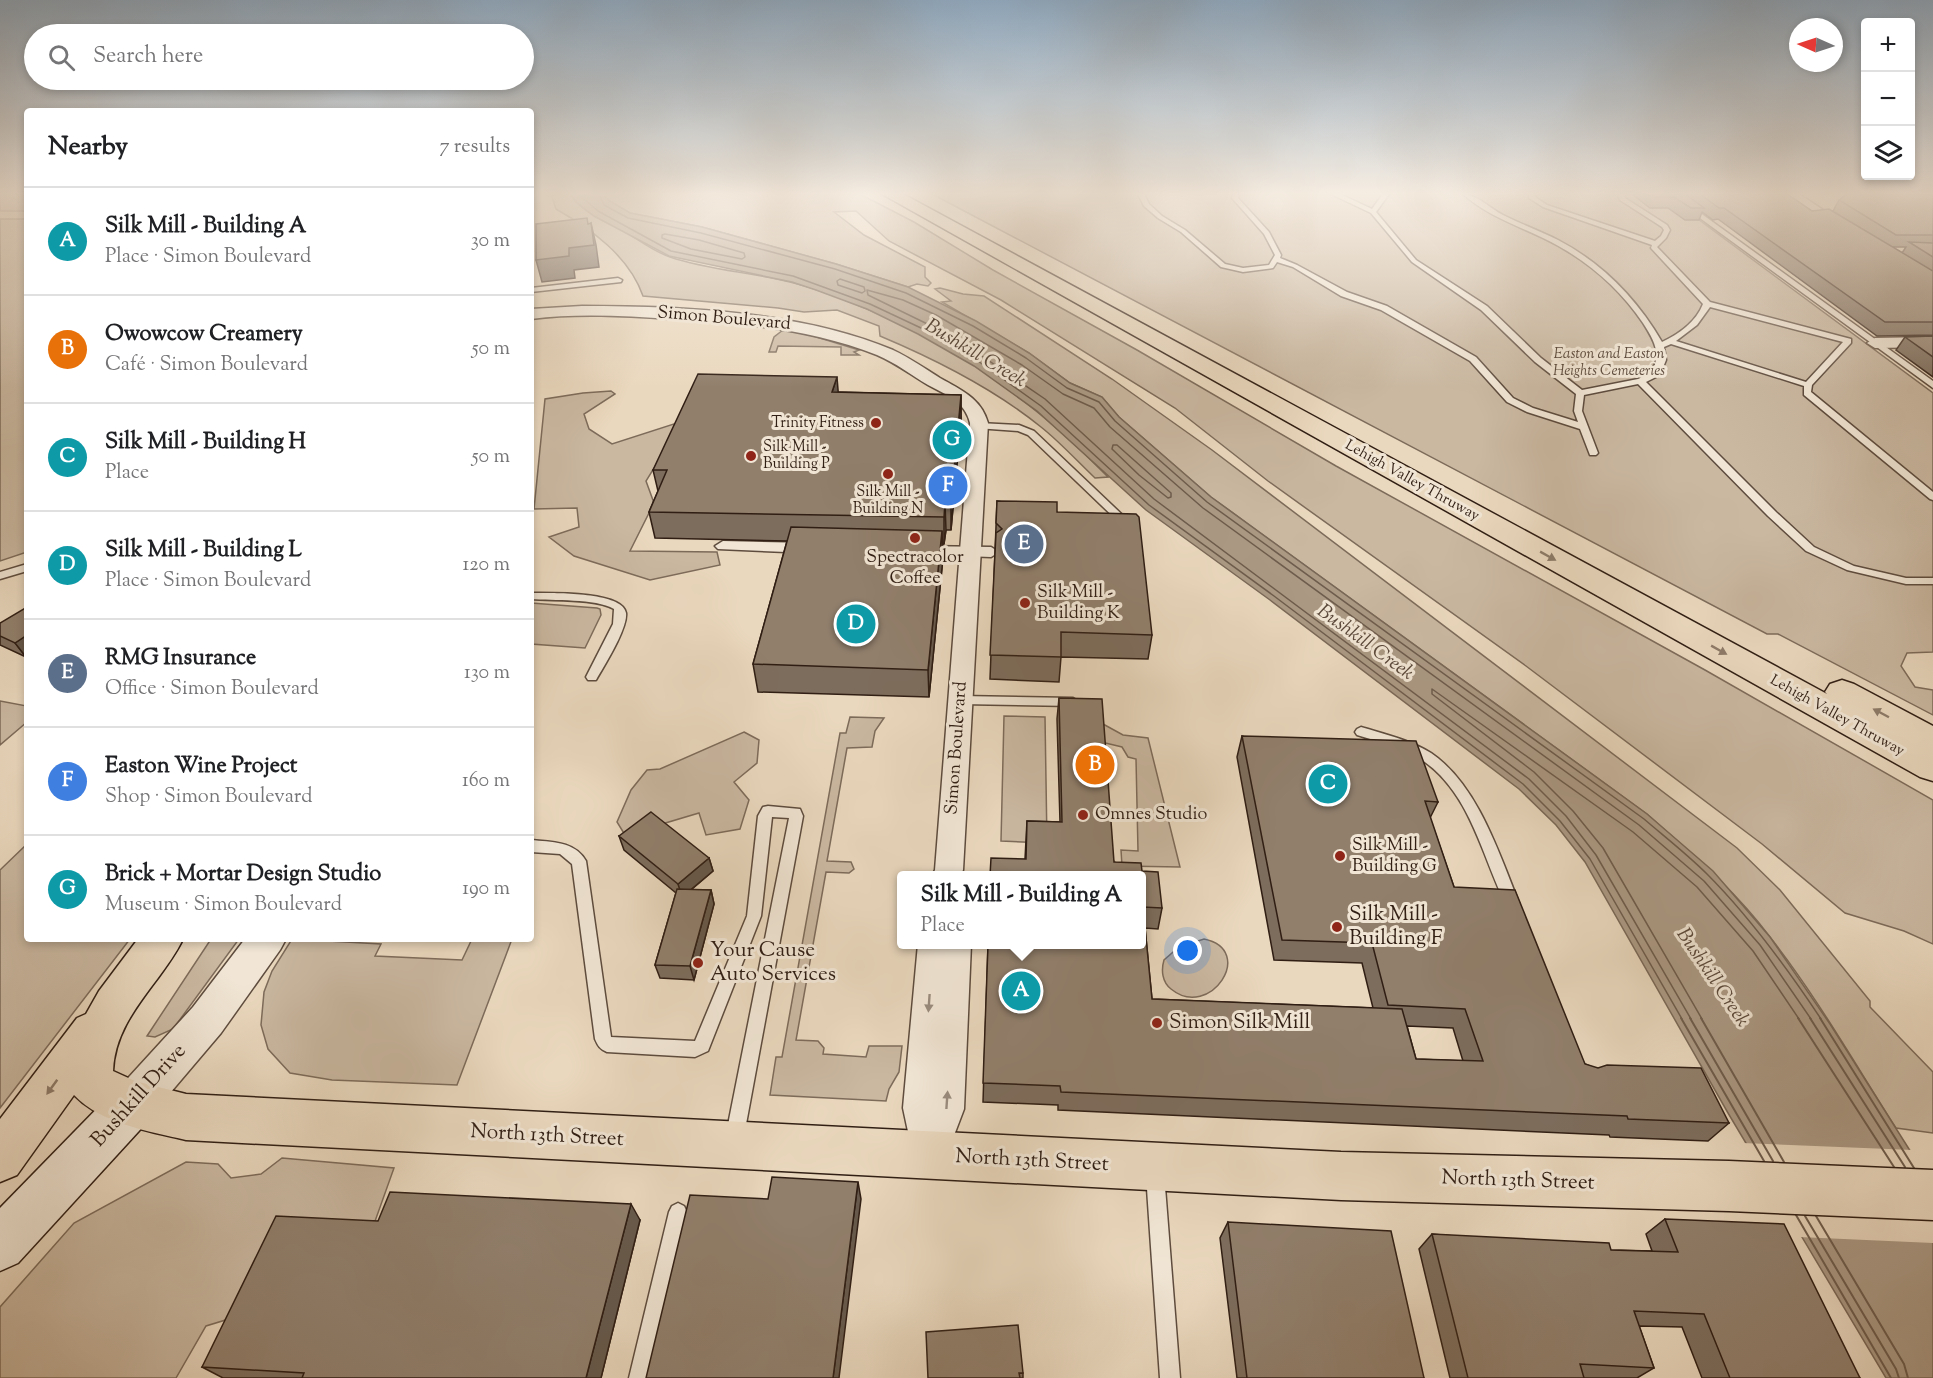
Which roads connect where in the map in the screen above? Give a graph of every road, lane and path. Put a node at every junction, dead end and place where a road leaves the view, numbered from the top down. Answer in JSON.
{"nodes":[{"id":1,"x":1007,"y":258,"type":"edge"},
{"id":2,"x":1030,"y":258,"type":"edge"},
{"id":3,"x":1214,"y":258,"type":"edge"},
{"id":4,"x":1412,"y":258,"type":"edge"},
{"id":5,"x":1580,"y":258,"type":"edge"},
{"id":6,"x":1664,"y":258,"type":"edge"},
{"id":7,"x":1758,"y":258,"type":"edge"},
{"id":8,"x":1275,"y":259,"type":"joint"},
{"id":9,"x":618,"y":280,"type":"dead end"},
{"id":10,"x":534,"y":290,"type":"edge"},
{"id":11,"x":1707,"y":304,"type":"junction"},
{"id":12,"x":534,"y":314,"type":"edge"},
{"id":13,"x":1848,"y":341,"type":"junction"},
{"id":14,"x":1671,"y":342,"type":"junction"},
{"id":15,"x":1873,"y":342,"type":"junction"},
{"id":16,"x":1933,"y":342,"type":"edge"},
{"id":17,"x":1660,"y":346,"type":"junction"},
{"id":18,"x":1640,"y":381,"type":"junction"},
{"id":19,"x":1808,"y":385,"type":"junction"},
{"id":20,"x":1933,"y":385,"type":"edge"},
{"id":21,"x":1580,"y":393,"type":"junction"},
{"id":22,"x":979,"y":426,"type":"junction"},
{"id":23,"x":1584,"y":427,"type":"junction"},
{"id":24,"x":1593,"y":453,"type":"dead end"},
{"id":25,"x":1933,"y":497,"type":"edge"},
{"id":26,"x":1133,"y":529,"type":"edge"},
{"id":27,"x":940,"y":533,"type":"edge"},
{"id":28,"x":723,"y":546,"type":"dead end"},
{"id":29,"x":831,"y":548,"type":"edge"},
{"id":30,"x":902,"y":550,"type":"edge"},
{"id":31,"x":938,"y":551,"type":"junction"},
{"id":32,"x":981,"y":552,"type":"junction"},
{"id":33,"x":24,"y":568,"type":"edge"},
{"id":34,"x":0,"y":576,"type":"edge"},
{"id":35,"x":1933,"y":581,"type":"edge"},
{"id":36,"x":534,"y":597,"type":"edge"},
{"id":37,"x":592,"y":677,"type":"dead end"},
{"id":38,"x":961,"y":700,"type":"junction"},
{"id":39,"x":1077,"y":702,"type":"edge"},
{"id":40,"x":1362,"y":732,"type":"dead end"},
{"id":41,"x":1933,"y":741,"type":"edge"},
{"id":42,"x":1933,"y":768,"type":"edge"},
{"id":43,"x":534,"y":846,"type":"edge"},
{"id":44,"x":949,"y":871,"type":"edge"},
{"id":45,"x":1519,"y":919,"type":"edge"},
{"id":46,"x":160,"y":942,"type":"edge"},
{"id":47,"x":265,"y":942,"type":"edge"},
{"id":48,"x":933,"y":949,"type":"edge"},
{"id":49,"x":956,"y":949,"type":"edge"},
{"id":50,"x":112,"y":1006,"type":"junction"},
{"id":51,"x":133,"y":1104,"type":"junction"},
{"id":52,"x":733,"y":1145,"type":"junction"},
{"id":53,"x":930,"y":1155,"type":"junction"},
{"id":54,"x":0,"y":1158,"type":"edge"},
{"id":55,"x":1154,"y":1167,"type":"junction"},
{"id":56,"x":1933,"y":1195,"type":"edge"},
{"id":57,"x":678,"y":1212,"type":"dead end"},
{"id":58,"x":0,"y":1245,"type":"edge"},
{"id":59,"x":639,"y":1378,"type":"edge"},
{"id":60,"x":1170,"y":1378,"type":"edge"}],
"edges":[{"from":1,"to":42,"type":"main road","name":"Lehigh Valley Thruway","one_way":true},
{"from":41,"to":2,"type":"main road","name":"Lehigh Valley Thruway","one_way":true},
{"from":3,"to":8,"type":"lane"},
{"from":4,"to":21,"type":"lane"},
{"from":5,"to":17,"type":"lane"},
{"from":6,"to":11,"type":"lane"},
{"from":7,"to":15,"type":"lane"},
{"from":8,"to":23,"type":"lane"},
{"from":9,"to":10,"type":"lane"},
{"from":11,"to":13,"type":"lane"},
{"from":11,"to":14,"type":"lane"},
{"from":12,"to":22,"type":"street","name":"Simon Boulevard"},
{"from":13,"to":15,"type":"lane"},
{"from":13,"to":19,"type":"lane"},
{"from":14,"to":17,"type":"lane"},
{"from":14,"to":19,"type":"lane"},
{"from":15,"to":16,"type":"street"},
{"from":15,"to":20,"type":"lane"},
{"from":17,"to":18,"type":"lane"},
{"from":18,"to":21,"type":"lane"},
{"from":18,"to":35,"type":"lane"},
{"from":19,"to":25,"type":"lane"},
{"from":21,"to":23,"type":"lane"},
{"from":22,"to":26,"type":"lane"},
{"from":22,"to":32,"type":"street","name":"Simon Boulevard"},
{"from":23,"to":24,"type":"lane"},
{"from":27,"to":31,"type":"street"},
{"from":28,"to":29,"type":"street"},
{"from":30,"to":31,"type":"street"},
{"from":31,"to":32,"type":"street"},
{"from":32,"to":38,"type":"street","name":"Simon Boulevard"},
{"from":33,"to":34,"type":"lane"},
{"from":36,"to":37,"type":"lane"},
{"from":38,"to":39,"type":"lane"},
{"from":38,"to":44,"type":"street","name":"Simon Boulevard"},
{"from":40,"to":45,"type":"lane"},
{"from":43,"to":52,"type":"lane"},
{"from":46,"to":50,"type":"main road"},
{"from":47,"to":51,"type":"street","name":"Bushkill Drive"},
{"from":48,"to":53,"type":"street","one_way":true},
{"from":53,"to":49,"type":"street","one_way":true},
{"from":50,"to":51,"type":"main road","name":"North 13th Street"},
{"from":50,"to":54,"type":"main road","one_way":true},
{"from":51,"to":52,"type":"main road","name":"North 13th Street"},
{"from":51,"to":58,"type":"main road","name":"Bushkill Drive"},
{"from":52,"to":53,"type":"main road","name":"North 13th Street"},
{"from":53,"to":55,"type":"main road","name":"North 13th Street"},
{"from":55,"to":56,"type":"main road","name":"North 13th Street"},
{"from":55,"to":60,"type":"lane"},
{"from":57,"to":59,"type":"lane"}]}
